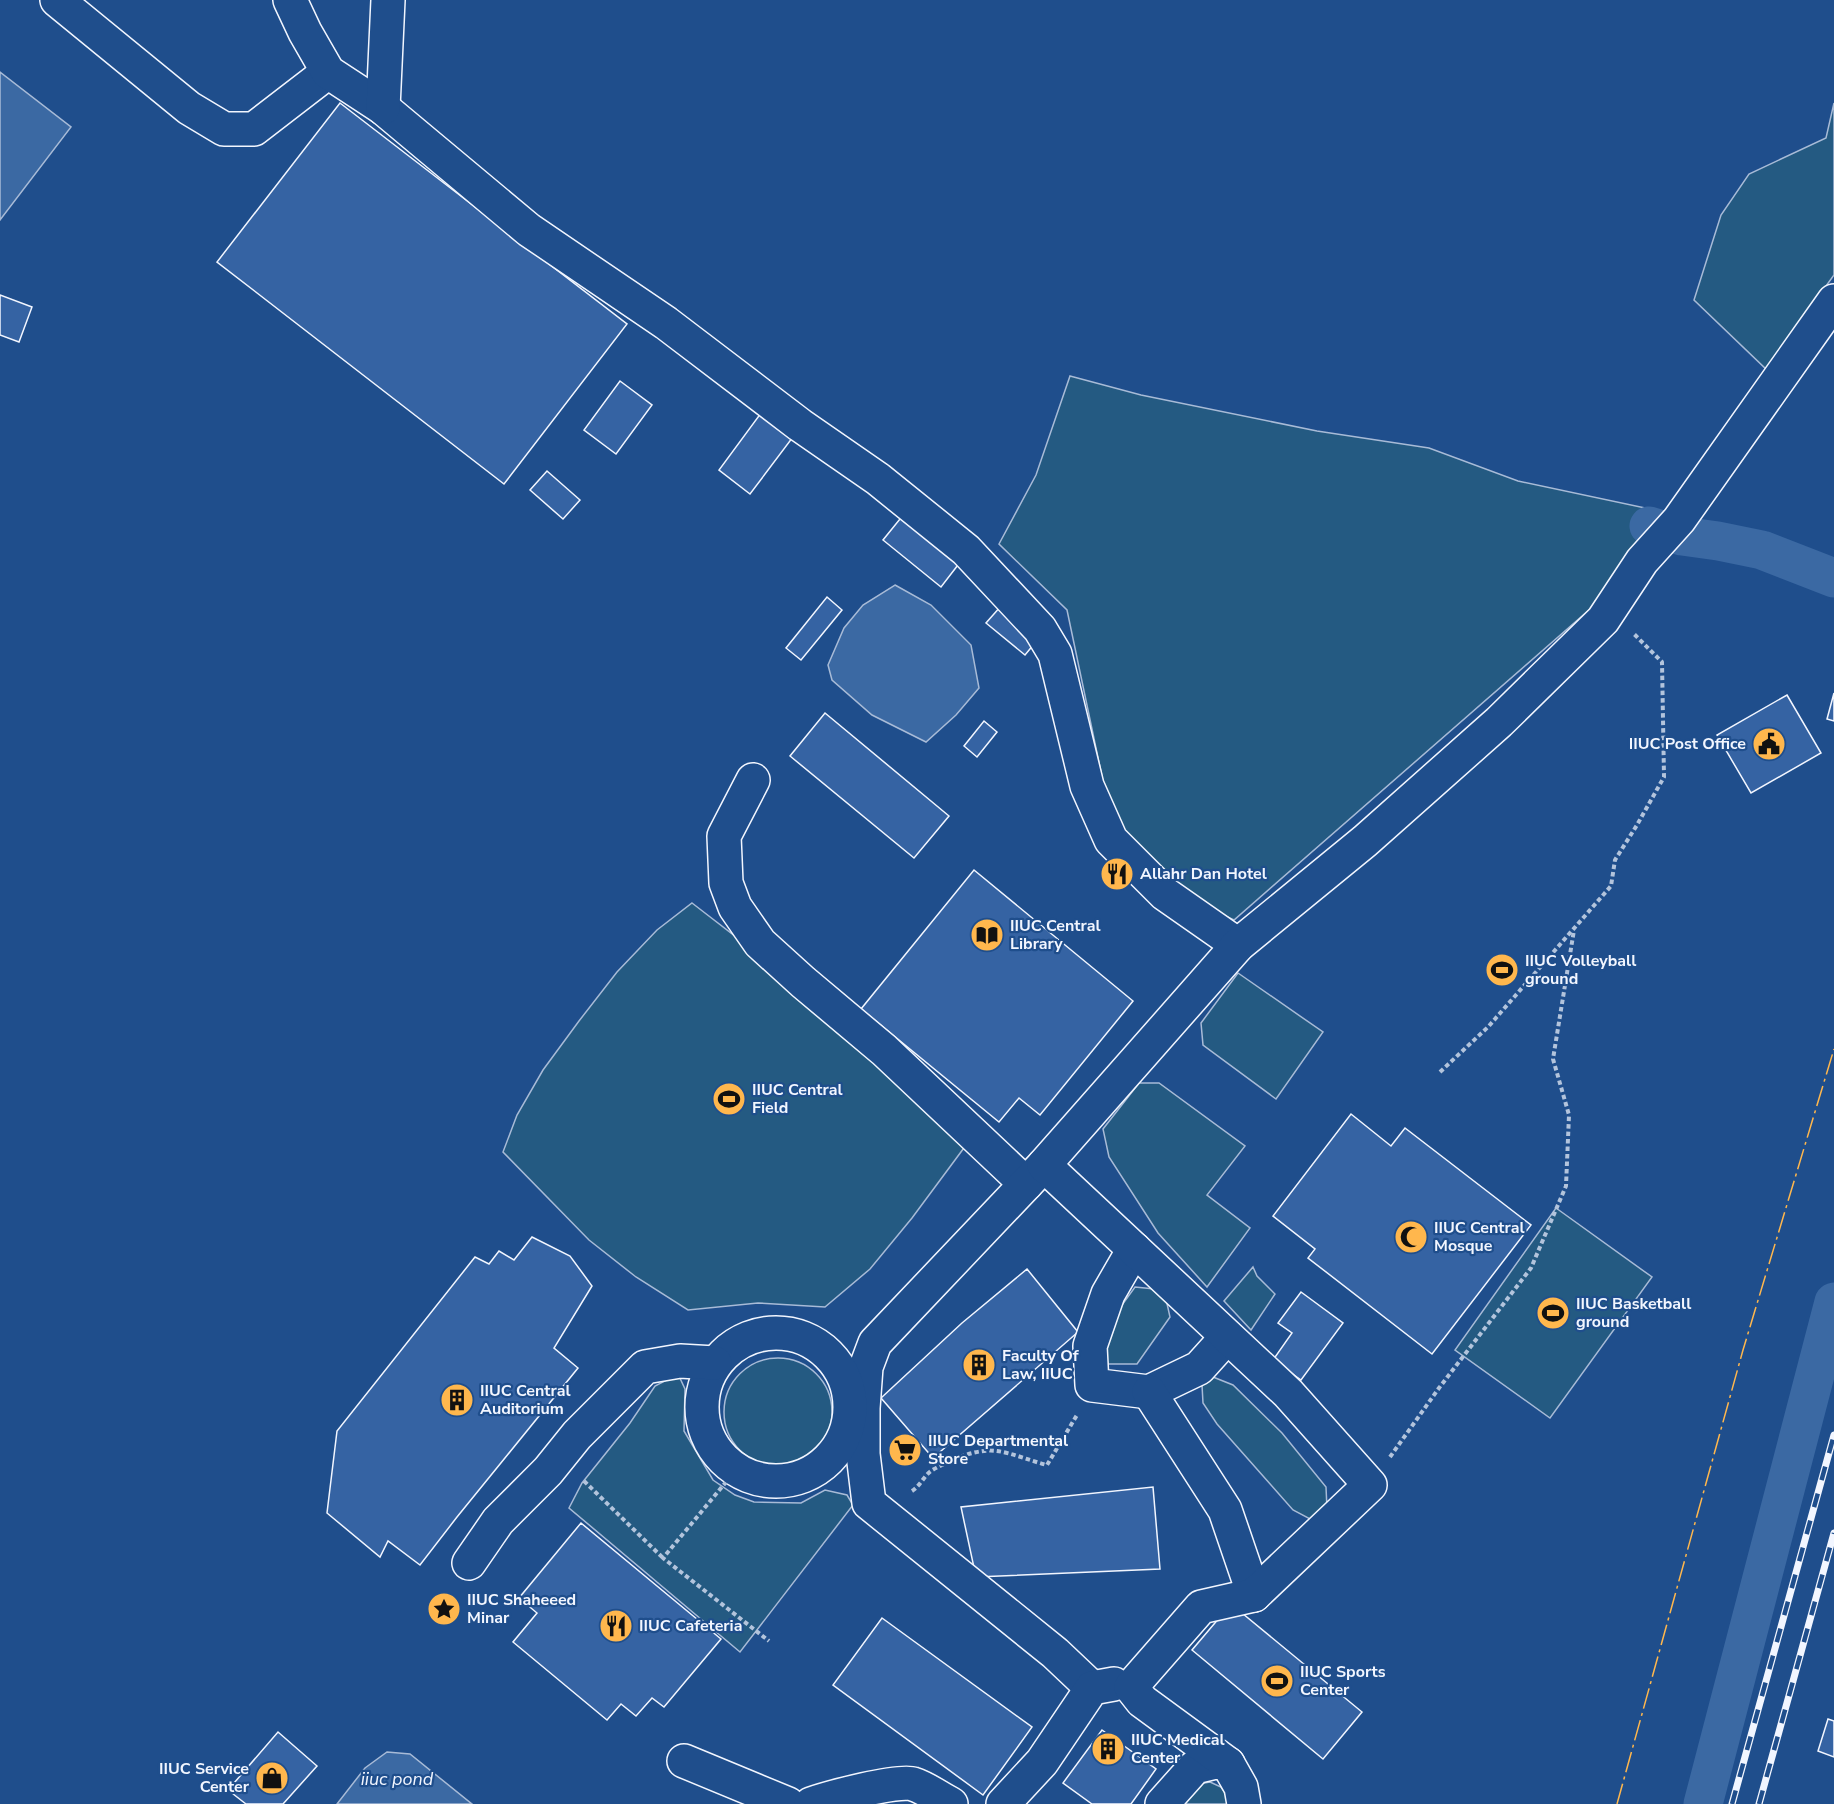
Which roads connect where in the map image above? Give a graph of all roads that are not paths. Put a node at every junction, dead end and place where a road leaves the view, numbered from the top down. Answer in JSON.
{"nodes":[{"id":1,"x":57,"y":0,"type":"edge"},
{"id":2,"x":291,"y":0,"type":"edge"},
{"id":3,"x":388,"y":0,"type":"edge"},
{"id":4,"x":328,"y":72,"type":"junction"},
{"id":5,"x":383,"y":108,"type":"junction"},
{"id":6,"x":1834,"y":301,"type":"edge"},
{"id":7,"x":753,"y":780,"type":"dead end"},
{"id":8,"x":1238,"y":945,"type":"junction"},
{"id":9,"x":1035,"y":1174,"type":"junction"},
{"id":10,"x":1134,"y":1249,"type":"junction"},
{"id":11,"x":1227,"y":1336,"type":"junction"},
{"id":12,"x":715,"y":1363,"type":"junction"},
{"id":13,"x":854,"y":1371,"type":"junction"},
{"id":14,"x":1149,"y":1392,"type":"junction"},
{"id":15,"x":469,"y":1563,"type":"dead end"},
{"id":16,"x":1254,"y":1595,"type":"junction"},
{"id":17,"x":1131,"y":1687,"type":"junction"},
{"id":18,"x":1092,"y":1688,"type":"junction"},
{"id":19,"x":684,"y":1761,"type":"dead end"},
{"id":20,"x":1228,"y":1764,"type":"junction"},
{"id":21,"x":788,"y":1804,"type":"edge"},
{"id":22,"x":811,"y":1804,"type":"edge"},
{"id":23,"x":951,"y":1804,"type":"edge"},
{"id":24,"x":1003,"y":1804,"type":"edge"},
{"id":25,"x":1162,"y":1804,"type":"edge"},
{"id":26,"x":1244,"y":1804,"type":"edge"}],
"edges":[{"from":1,"to":4,"type":"street"},
{"from":2,"to":4,"type":"street"},
{"from":3,"to":5,"type":"street"},
{"from":4,"to":5,"type":"street"},
{"from":5,"to":8,"type":"street"},
{"from":6,"to":8,"type":"street"},
{"from":7,"to":9,"type":"street"},
{"from":8,"to":9,"type":"street"},
{"from":9,"to":10,"type":"street"},
{"from":9,"to":13,"type":"street"},
{"from":10,"to":11,"type":"street"},
{"from":10,"to":14,"type":"street"},
{"from":11,"to":14,"type":"street"},
{"from":11,"to":16,"type":"street"},
{"from":12,"to":13,"type":"street"},
{"from":12,"to":13,"type":"street"},
{"from":12,"to":15,"type":"street"},
{"from":13,"to":18,"type":"street"},
{"from":14,"to":16,"type":"street"},
{"from":16,"to":17,"type":"street"},
{"from":17,"to":18,"type":"street"},
{"from":17,"to":20,"type":"street"},
{"from":18,"to":24,"type":"street"},
{"from":19,"to":21,"type":"street"},
{"from":20,"to":25,"type":"street"},
{"from":20,"to":26,"type":"street"},
{"from":22,"to":23,"type":"street"}]}
